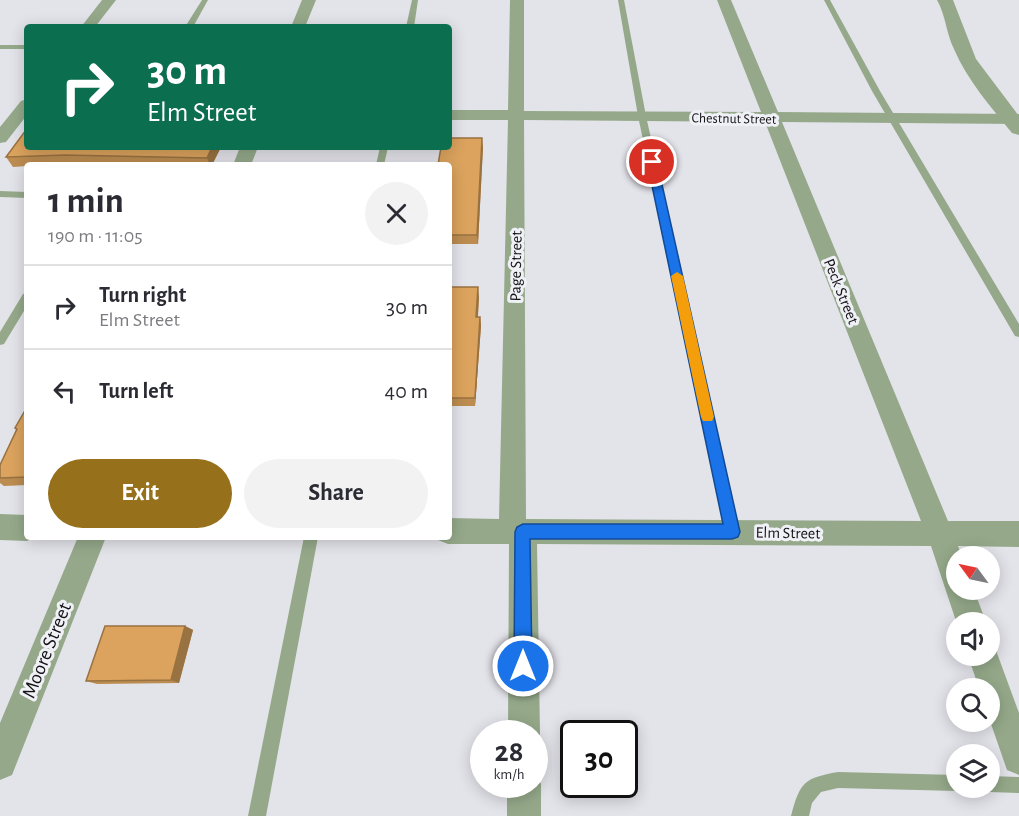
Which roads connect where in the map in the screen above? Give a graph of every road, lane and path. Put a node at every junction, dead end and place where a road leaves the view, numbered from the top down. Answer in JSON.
{"nodes":[{"id":1,"x":109,"y":0,"type":"edge"},
{"id":2,"x":205,"y":0,"type":"edge"},
{"id":3,"x":309,"y":0,"type":"edge"},
{"id":4,"x":416,"y":0,"type":"edge"},
{"id":5,"x":517,"y":0,"type":"edge"},
{"id":6,"x":621,"y":0,"type":"edge"},
{"id":7,"x":724,"y":0,"type":"edge"},
{"id":8,"x":827,"y":0,"type":"edge"},
{"id":9,"x":945,"y":0,"type":"edge"},
{"id":10,"x":90,"y":24,"type":"edge"},
{"id":11,"x":191,"y":24,"type":"edge"},
{"id":12,"x":299,"y":24,"type":"edge"},
{"id":13,"x":411,"y":24,"type":"edge"},
{"id":14,"x":0,"y":47,"type":"edge"},
{"id":15,"x":24,"y":47,"type":"edge"},
{"id":16,"x":24,"y":110,"type":"edge"},
{"id":17,"x":24,"y":111,"type":"edge"},
{"id":18,"x":0,"y":112,"type":"edge"},
{"id":19,"x":452,"y":115,"type":"edge"},
{"id":20,"x":516,"y":115,"type":"junction"},
{"id":21,"x":642,"y":116,"type":"junction"},
{"id":22,"x":773,"y":118,"type":"junction"},
{"id":23,"x":893,"y":119,"type":"junction"},
{"id":24,"x":1016,"y":123,"type":"edge"},
{"id":25,"x":0,"y":138,"type":"edge"},
{"id":26,"x":0,"y":194,"type":"edge"},
{"id":27,"x":24,"y":195,"type":"edge"},
{"id":28,"x":24,"y":302,"type":"edge"},
{"id":29,"x":1019,"y":333,"type":"edge"},
{"id":30,"x":0,"y":341,"type":"edge"},
{"id":31,"x":0,"y":527,"type":"edge"},
{"id":32,"x":24,"y":528,"type":"edge"},
{"id":33,"x":452,"y":531,"type":"edge"},
{"id":34,"x":517,"y":532,"type":"junction"},
{"id":35,"x":732,"y":532,"type":"junction"},
{"id":36,"x":940,"y":534,"type":"junction"},
{"id":37,"x":1019,"y":534,"type":"edge"},
{"id":38,"x":91,"y":540,"type":"edge"},
{"id":39,"x":310,"y":540,"type":"edge"},
{"id":40,"x":946,"y":551,"type":"edge"},
{"id":41,"x":987,"y":666,"type":"edge"},
{"id":42,"x":524,"y":720,"type":"edge"},
{"id":43,"x":1019,"y":758,"type":"edge"},
{"id":44,"x":0,"y":763,"type":"edge"},
{"id":45,"x":946,"y":783,"type":"edge"},
{"id":46,"x":1000,"y":784,"type":"edge"},
{"id":47,"x":1019,"y":785,"type":"edge"},
{"id":48,"x":524,"y":798,"type":"edge"},
{"id":49,"x":257,"y":816,"type":"edge"},
{"id":50,"x":524,"y":816,"type":"edge"},
{"id":51,"x":800,"y":816,"type":"edge"}],
"edges":[{"from":1,"to":10,"type":"street"},
{"from":2,"to":11,"type":"lane"},
{"from":3,"to":12,"type":"street"},
{"from":4,"to":13,"type":"lane"},
{"from":5,"to":20,"type":"street","name":"Page Street"},
{"from":6,"to":21,"type":"lane"},
{"from":7,"to":22,"type":"street","name":"Peck Street"},
{"from":8,"to":23,"type":"lane"},
{"from":9,"to":24,"type":"street"},
{"from":14,"to":15,"type":"lane"},
{"from":16,"to":18,"type":"street"},
{"from":17,"to":25,"type":"street"},
{"from":19,"to":20,"type":"street","name":"Chestnut Street"},
{"from":20,"to":21,"type":"street","name":"Chestnut Street"},
{"from":20,"to":34,"type":"street","name":"Page Street"},
{"from":21,"to":22,"type":"street","name":"Chestnut Street"},
{"from":21,"to":35,"type":"lane"},
{"from":22,"to":23,"type":"street","name":"Chestnut Street"},
{"from":22,"to":36,"type":"street","name":"Peck Street"},
{"from":23,"to":24,"type":"street","name":"Chestnut Street"},
{"from":23,"to":29,"type":"lane"},
{"from":26,"to":27,"type":"lane"},
{"from":28,"to":30,"type":"lane"},
{"from":31,"to":32,"type":"street"},
{"from":33,"to":34,"type":"street","name":"Elm Street"},
{"from":34,"to":35,"type":"street","name":"Elm Street"},
{"from":34,"to":42,"type":"street","name":"Page Street"},
{"from":35,"to":36,"type":"street","name":"Elm Street"},
{"from":36,"to":37,"type":"street","name":"Elm Street"},
{"from":36,"to":40,"type":"street","name":"Peck Street"},
{"from":38,"to":44,"type":"street","name":"Moore Street"},
{"from":39,"to":49,"type":"lane"},
{"from":41,"to":43,"type":"street"},
{"from":45,"to":51,"type":"lane"},
{"from":46,"to":47,"type":"lane"},
{"from":48,"to":50,"type":"street"}]}
